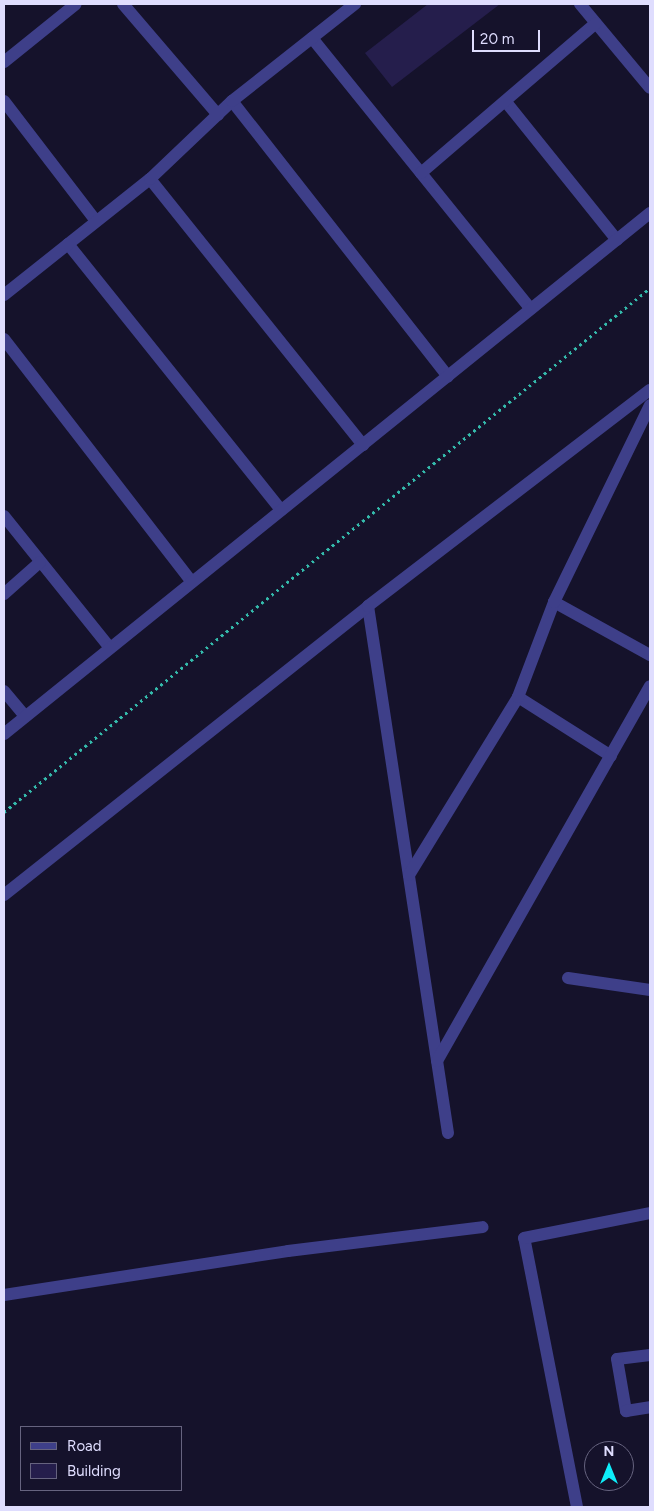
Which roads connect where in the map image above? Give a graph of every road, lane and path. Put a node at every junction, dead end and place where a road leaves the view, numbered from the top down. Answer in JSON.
{"nodes":[{"id":1,"x":76,"y":4,"type":"edge"},
{"id":2,"x":123,"y":4,"type":"edge"},
{"id":3,"x":355,"y":4,"type":"edge"},
{"id":4,"x":580,"y":4,"type":"edge"},
{"id":5,"x":596,"y":23,"type":"junction"},
{"id":6,"x":312,"y":38,"type":"junction"},
{"id":7,"x":4,"y":62,"type":"edge"},
{"id":8,"x":650,"y":88,"type":"edge"},
{"id":9,"x":4,"y":100,"type":"edge"},
{"id":10,"x":232,"y":101,"type":"junction"},
{"id":11,"x":506,"y":102,"type":"junction"},
{"id":12,"x":218,"y":115,"type":"junction"},
{"id":13,"x":421,"y":173,"type":"junction"},
{"id":14,"x":150,"y":179,"type":"junction"},
{"id":15,"x":650,"y":213,"type":"edge"},
{"id":16,"x":96,"y":221,"type":"junction"},
{"id":17,"x":617,"y":240,"type":"junction"},
{"id":18,"x":68,"y":244,"type":"junction"},
{"id":19,"x":650,"y":288,"type":"edge"},
{"id":20,"x":4,"y":295,"type":"edge"},
{"id":21,"x":531,"y":309,"type":"junction"},
{"id":22,"x":4,"y":340,"type":"edge"},
{"id":23,"x":448,"y":376,"type":"junction"},
{"id":24,"x":650,"y":390,"type":"edge"},
{"id":25,"x":650,"y":405,"type":"edge"},
{"id":26,"x":363,"y":445,"type":"junction"},
{"id":27,"x":281,"y":510,"type":"junction"},
{"id":28,"x":4,"y":516,"type":"edge"},
{"id":29,"x":40,"y":562,"type":"junction"},
{"id":30,"x":192,"y":582,"type":"junction"},
{"id":31,"x":4,"y":594,"type":"edge"},
{"id":32,"x":554,"y":602,"type":"junction"},
{"id":33,"x":368,"y":606,"type":"junction"},
{"id":34,"x":110,"y":648,"type":"junction"},
{"id":35,"x":650,"y":655,"type":"edge"},
{"id":36,"x":650,"y":686,"type":"edge"},
{"id":37,"x":4,"y":691,"type":"edge"},
{"id":38,"x":518,"y":697,"type":"junction"},
{"id":39,"x":25,"y":716,"type":"junction"},
{"id":40,"x":4,"y":734,"type":"edge"},
{"id":41,"x":611,"y":756,"type":"junction"},
{"id":42,"x":4,"y":812,"type":"edge"},
{"id":43,"x":409,"y":875,"type":"junction"},
{"id":44,"x":4,"y":895,"type":"edge"},
{"id":45,"x":568,"y":978,"type":"dead end"},
{"id":46,"x":650,"y":990,"type":"edge"},
{"id":47,"x":437,"y":1060,"type":"junction"},
{"id":48,"x":448,"y":1133,"type":"dead end"},
{"id":49,"x":650,"y":1213,"type":"edge"},
{"id":50,"x":483,"y":1227,"type":"dead end"},
{"id":51,"x":4,"y":1295,"type":"edge"},
{"id":52,"x":650,"y":1355,"type":"edge"},
{"id":53,"x":650,"y":1407,"type":"edge"},
{"id":54,"x":578,"y":1507,"type":"edge"}],
"edges":[{"from":1,"to":7,"type":"street"},
{"from":2,"to":12,"type":"street"},
{"from":3,"to":6,"type":"street"},
{"from":4,"to":5,"type":"street"},
{"from":5,"to":8,"type":"street"},
{"from":5,"to":11,"type":"street"},
{"from":6,"to":10,"type":"street"},
{"from":6,"to":13,"type":"street"},
{"from":9,"to":16,"type":"street"},
{"from":10,"to":12,"type":"street"},
{"from":10,"to":23,"type":"street"},
{"from":11,"to":13,"type":"street"},
{"from":11,"to":17,"type":"street"},
{"from":12,"to":14,"type":"street"},
{"from":13,"to":21,"type":"street"},
{"from":14,"to":16,"type":"street"},
{"from":14,"to":26,"type":"street"},
{"from":15,"to":17,"type":"street"},
{"from":16,"to":18,"type":"street"},
{"from":17,"to":21,"type":"street"},
{"from":18,"to":20,"type":"street"},
{"from":18,"to":27,"type":"street"},
{"from":19,"to":42,"type":"path"},
{"from":21,"to":23,"type":"street"},
{"from":22,"to":30,"type":"street"},
{"from":23,"to":26,"type":"street"},
{"from":24,"to":33,"type":"street"},
{"from":25,"to":32,"type":"street"},
{"from":26,"to":27,"type":"street"},
{"from":27,"to":30,"type":"street"},
{"from":28,"to":29,"type":"street"},
{"from":29,"to":31,"type":"street"},
{"from":29,"to":34,"type":"street"},
{"from":30,"to":34,"type":"street"},
{"from":32,"to":35,"type":"street"},
{"from":32,"to":38,"type":"street"},
{"from":33,"to":43,"type":"street"},
{"from":33,"to":44,"type":"street"},
{"from":34,"to":39,"type":"street"},
{"from":36,"to":41,"type":"street"},
{"from":37,"to":39,"type":"street"},
{"from":38,"to":41,"type":"street"},
{"from":38,"to":43,"type":"street"},
{"from":39,"to":40,"type":"street"},
{"from":41,"to":47,"type":"street"},
{"from":43,"to":47,"type":"street"},
{"from":45,"to":46,"type":"street"},
{"from":47,"to":48,"type":"street"},
{"from":49,"to":54,"type":"street"},
{"from":50,"to":51,"type":"street"},
{"from":52,"to":53,"type":"street"}]}
